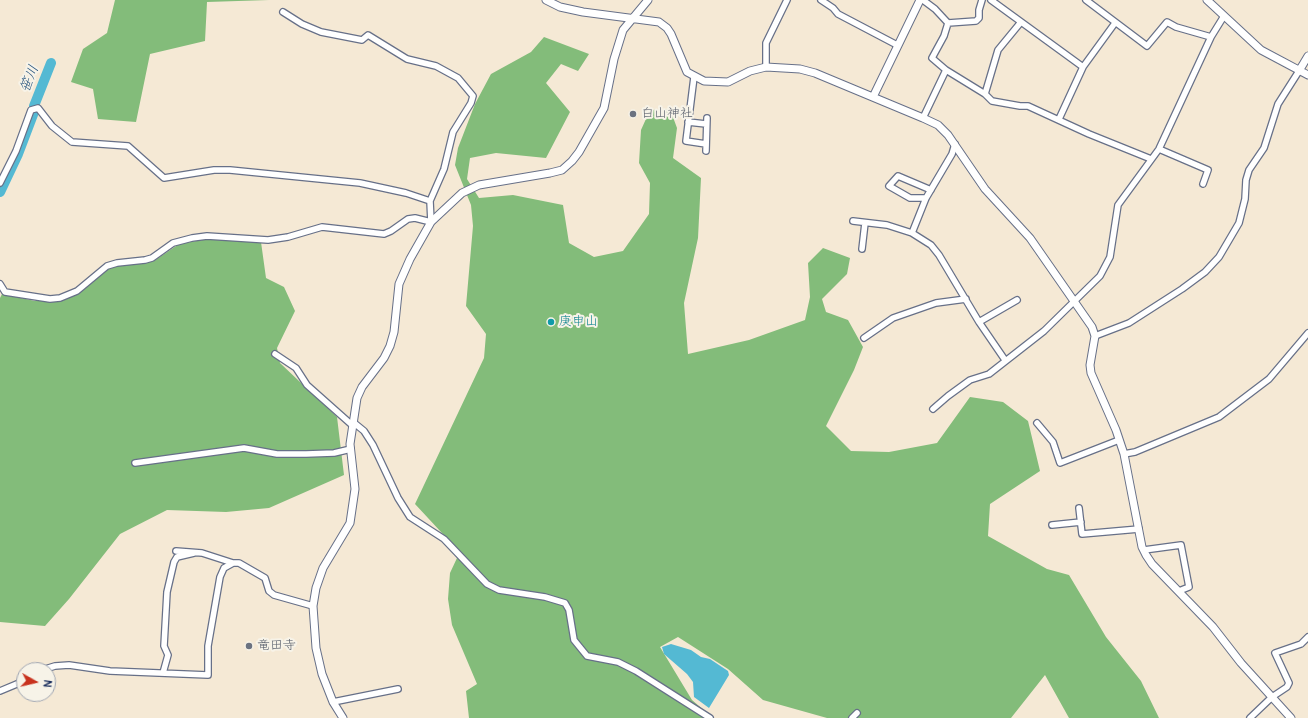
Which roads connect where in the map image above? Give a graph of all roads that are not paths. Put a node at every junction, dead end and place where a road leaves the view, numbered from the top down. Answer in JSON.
{"nodes":[{"id":1,"x":546,"y":0,"type":"edge"},
{"id":2,"x":648,"y":0,"type":"edge"},
{"id":3,"x":787,"y":0,"type":"edge"},
{"id":4,"x":821,"y":0,"type":"edge"},
{"id":5,"x":920,"y":0,"type":"edge"},
{"id":6,"x":923,"y":0,"type":"edge"},
{"id":7,"x":982,"y":0,"type":"edge"},
{"id":8,"x":990,"y":0,"type":"edge"},
{"id":9,"x":1086,"y":0,"type":"edge"},
{"id":10,"x":1207,"y":0,"type":"edge"},
{"id":11,"x":283,"y":12,"type":"dead end"},
{"id":12,"x":1224,"y":16,"type":"junction"},
{"id":13,"x":633,"y":18,"type":"junction"},
{"id":14,"x":1021,"y":22,"type":"junction"},
{"id":15,"x":1115,"y":22,"type":"junction"},
{"id":16,"x":948,"y":23,"type":"junction"},
{"id":17,"x":1211,"y":37,"type":"junction"},
{"id":18,"x":897,"y":45,"type":"junction"},
{"id":19,"x":1308,"y":56,"type":"edge"},
{"id":20,"x":766,"y":67,"type":"junction"},
{"id":21,"x":1083,"y":67,"type":"junction"},
{"id":22,"x":946,"y":70,"type":"junction"},
{"id":23,"x":1299,"y":70,"type":"junction"},
{"id":24,"x":1308,"y":75,"type":"edge"},
{"id":25,"x":694,"y":77,"type":"junction"},
{"id":26,"x":985,"y":94,"type":"junction"},
{"id":27,"x":872,"y":97,"type":"junction"},
{"id":28,"x":923,"y":118,"type":"junction"},
{"id":29,"x":1058,"y":119,"type":"junction"},
{"id":30,"x":688,"y":122,"type":"junction"},
{"id":31,"x":706,"y":144,"type":"junction"},
{"id":32,"x":955,"y":144,"type":"junction"},
{"id":33,"x":1159,"y":149,"type":"junction"},
{"id":34,"x":706,"y":151,"type":"dead end"},
{"id":35,"x":1151,"y":159,"type":"junction"},
{"id":36,"x":0,"y":183,"type":"edge"},
{"id":37,"x":1203,"y":184,"type":"dead end"},
{"id":38,"x":931,"y":190,"type":"junction"},
{"id":39,"x":926,"y":198,"type":"junction"},
{"id":40,"x":430,"y":201,"type":"junction"},
{"id":41,"x":853,"y":221,"type":"dead end"},
{"id":42,"x":431,"y":222,"type":"junction"},
{"id":43,"x":865,"y":223,"type":"junction"},
{"id":44,"x":912,"y":233,"type":"junction"},
{"id":45,"x":862,"y":249,"type":"dead end"},
{"id":46,"x":0,"y":284,"type":"edge"},
{"id":47,"x":966,"y":299,"type":"junction"},
{"id":48,"x":1017,"y":300,"type":"dead end"},
{"id":49,"x":1074,"y":301,"type":"junction"},
{"id":50,"x":979,"y":322,"type":"junction"},
{"id":51,"x":1308,"y":332,"type":"edge"},
{"id":52,"x":1095,"y":336,"type":"junction"},
{"id":53,"x":864,"y":338,"type":"dead end"},
{"id":54,"x":276,"y":354,"type":"dead end"},
{"id":55,"x":1005,"y":360,"type":"junction"},
{"id":56,"x":933,"y":409,"type":"dead end"},
{"id":57,"x":353,"y":423,"type":"junction"},
{"id":58,"x":1037,"y":423,"type":"dead end"},
{"id":59,"x":1119,"y":440,"type":"junction"},
{"id":60,"x":351,"y":449,"type":"junction"},
{"id":61,"x":1124,"y":454,"type":"junction"},
{"id":62,"x":135,"y":463,"type":"dead end"},
{"id":63,"x":1080,"y":508,"type":"dead end"},
{"id":64,"x":1081,"y":522,"type":"junction"},
{"id":65,"x":1052,"y":525,"type":"dead end"},
{"id":66,"x":1139,"y":529,"type":"junction"},
{"id":67,"x":1144,"y":550,"type":"junction"},
{"id":68,"x":176,"y":552,"type":"dead end"},
{"id":69,"x":194,"y":553,"type":"junction"},
{"id":70,"x":232,"y":563,"type":"junction"},
{"id":71,"x":268,"y":572,"type":"dead end"},
{"id":72,"x":265,"y":578,"type":"junction"},
{"id":73,"x":1179,"y":591,"type":"junction"},
{"id":74,"x":313,"y":606,"type":"junction"},
{"id":75,"x":1308,"y":637,"type":"edge"},
{"id":76,"x":56,"y":666,"type":"edge"},
{"id":77,"x":163,"y":673,"type":"junction"},
{"id":78,"x":16,"y":684,"type":"edge"},
{"id":79,"x":398,"y":688,"type":"dead end"},
{"id":80,"x":0,"y":691,"type":"edge"},
{"id":81,"x":1272,"y":697,"type":"junction"},
{"id":82,"x":333,"y":702,"type":"junction"},
{"id":83,"x":857,"y":713,"type":"dead end"},
{"id":84,"x":343,"y":718,"type":"edge"},
{"id":85,"x":710,"y":718,"type":"edge"},
{"id":86,"x":852,"y":718,"type":"edge"},
{"id":87,"x":1250,"y":718,"type":"edge"},
{"id":88,"x":1291,"y":718,"type":"edge"}],
"edges":[{"from":1,"to":13,"type":"street"},
{"from":2,"to":13,"type":"street"},
{"from":3,"to":20,"type":"street"},
{"from":4,"to":18,"type":"street"},
{"from":5,"to":18,"type":"street"},
{"from":6,"to":16,"type":"street"},
{"from":7,"to":16,"type":"street"},
{"from":8,"to":14,"type":"street"},
{"from":9,"to":15,"type":"street"},
{"from":10,"to":12,"type":"street"},
{"from":11,"to":40,"type":"street"},
{"from":12,"to":17,"type":"street"},
{"from":12,"to":23,"type":"street"},
{"from":13,"to":25,"type":"street"},
{"from":13,"to":42,"type":"street"},
{"from":14,"to":21,"type":"street"},
{"from":14,"to":26,"type":"street"},
{"from":15,"to":17,"type":"street"},
{"from":15,"to":21,"type":"street"},
{"from":16,"to":22,"type":"street"},
{"from":17,"to":33,"type":"street"},
{"from":18,"to":27,"type":"street"},
{"from":19,"to":23,"type":"street"},
{"from":20,"to":25,"type":"street"},
{"from":20,"to":27,"type":"street"},
{"from":21,"to":29,"type":"street"},
{"from":22,"to":26,"type":"street"},
{"from":22,"to":28,"type":"street"},
{"from":23,"to":24,"type":"street"},
{"from":23,"to":52,"type":"street"},
{"from":25,"to":30,"type":"street"},
{"from":26,"to":29,"type":"street"},
{"from":27,"to":28,"type":"street"},
{"from":28,"to":32,"type":"street"},
{"from":29,"to":35,"type":"street"},
{"from":30,"to":31,"type":"street"},
{"from":30,"to":31,"type":"street"},
{"from":31,"to":34,"type":"street"},
{"from":32,"to":38,"type":"street"},
{"from":32,"to":49,"type":"street"},
{"from":33,"to":35,"type":"street"},
{"from":33,"to":37,"type":"street"},
{"from":35,"to":49,"type":"street"},
{"from":36,"to":40,"type":"street"},
{"from":38,"to":39,"type":"street"},
{"from":38,"to":39,"type":"street"},
{"from":39,"to":44,"type":"street"},
{"from":40,"to":42,"type":"street"},
{"from":41,"to":43,"type":"street"},
{"from":42,"to":46,"type":"street"},
{"from":42,"to":57,"type":"street"},
{"from":43,"to":44,"type":"street"},
{"from":43,"to":45,"type":"street"},
{"from":44,"to":47,"type":"street"},
{"from":47,"to":50,"type":"street"},
{"from":47,"to":53,"type":"street"},
{"from":48,"to":50,"type":"street"},
{"from":49,"to":52,"type":"street"},
{"from":49,"to":55,"type":"street"},
{"from":50,"to":55,"type":"street"},
{"from":51,"to":61,"type":"street"},
{"from":52,"to":59,"type":"street"},
{"from":54,"to":57,"type":"street"},
{"from":55,"to":56,"type":"street"},
{"from":57,"to":60,"type":"street"},
{"from":57,"to":85,"type":"street"},
{"from":58,"to":59,"type":"street"},
{"from":59,"to":61,"type":"street"},
{"from":60,"to":62,"type":"street"},
{"from":60,"to":74,"type":"street"},
{"from":61,"to":66,"type":"street"},
{"from":63,"to":64,"type":"street"},
{"from":64,"to":65,"type":"street"},
{"from":64,"to":66,"type":"street"},
{"from":66,"to":67,"type":"street"},
{"from":67,"to":73,"type":"street"},
{"from":67,"to":73,"type":"street"},
{"from":68,"to":69,"type":"street"},
{"from":69,"to":70,"type":"street"},
{"from":69,"to":77,"type":"street"},
{"from":70,"to":72,"type":"street"},
{"from":70,"to":77,"type":"street"},
{"from":71,"to":72,"type":"street"},
{"from":72,"to":74,"type":"street"},
{"from":73,"to":81,"type":"street"},
{"from":74,"to":82,"type":"street"},
{"from":75,"to":81,"type":"street"},
{"from":76,"to":77,"type":"street"},
{"from":78,"to":80,"type":"street"},
{"from":79,"to":82,"type":"street"},
{"from":81,"to":87,"type":"street"},
{"from":81,"to":88,"type":"street"},
{"from":82,"to":84,"type":"street"},
{"from":83,"to":86,"type":"street"}]}
